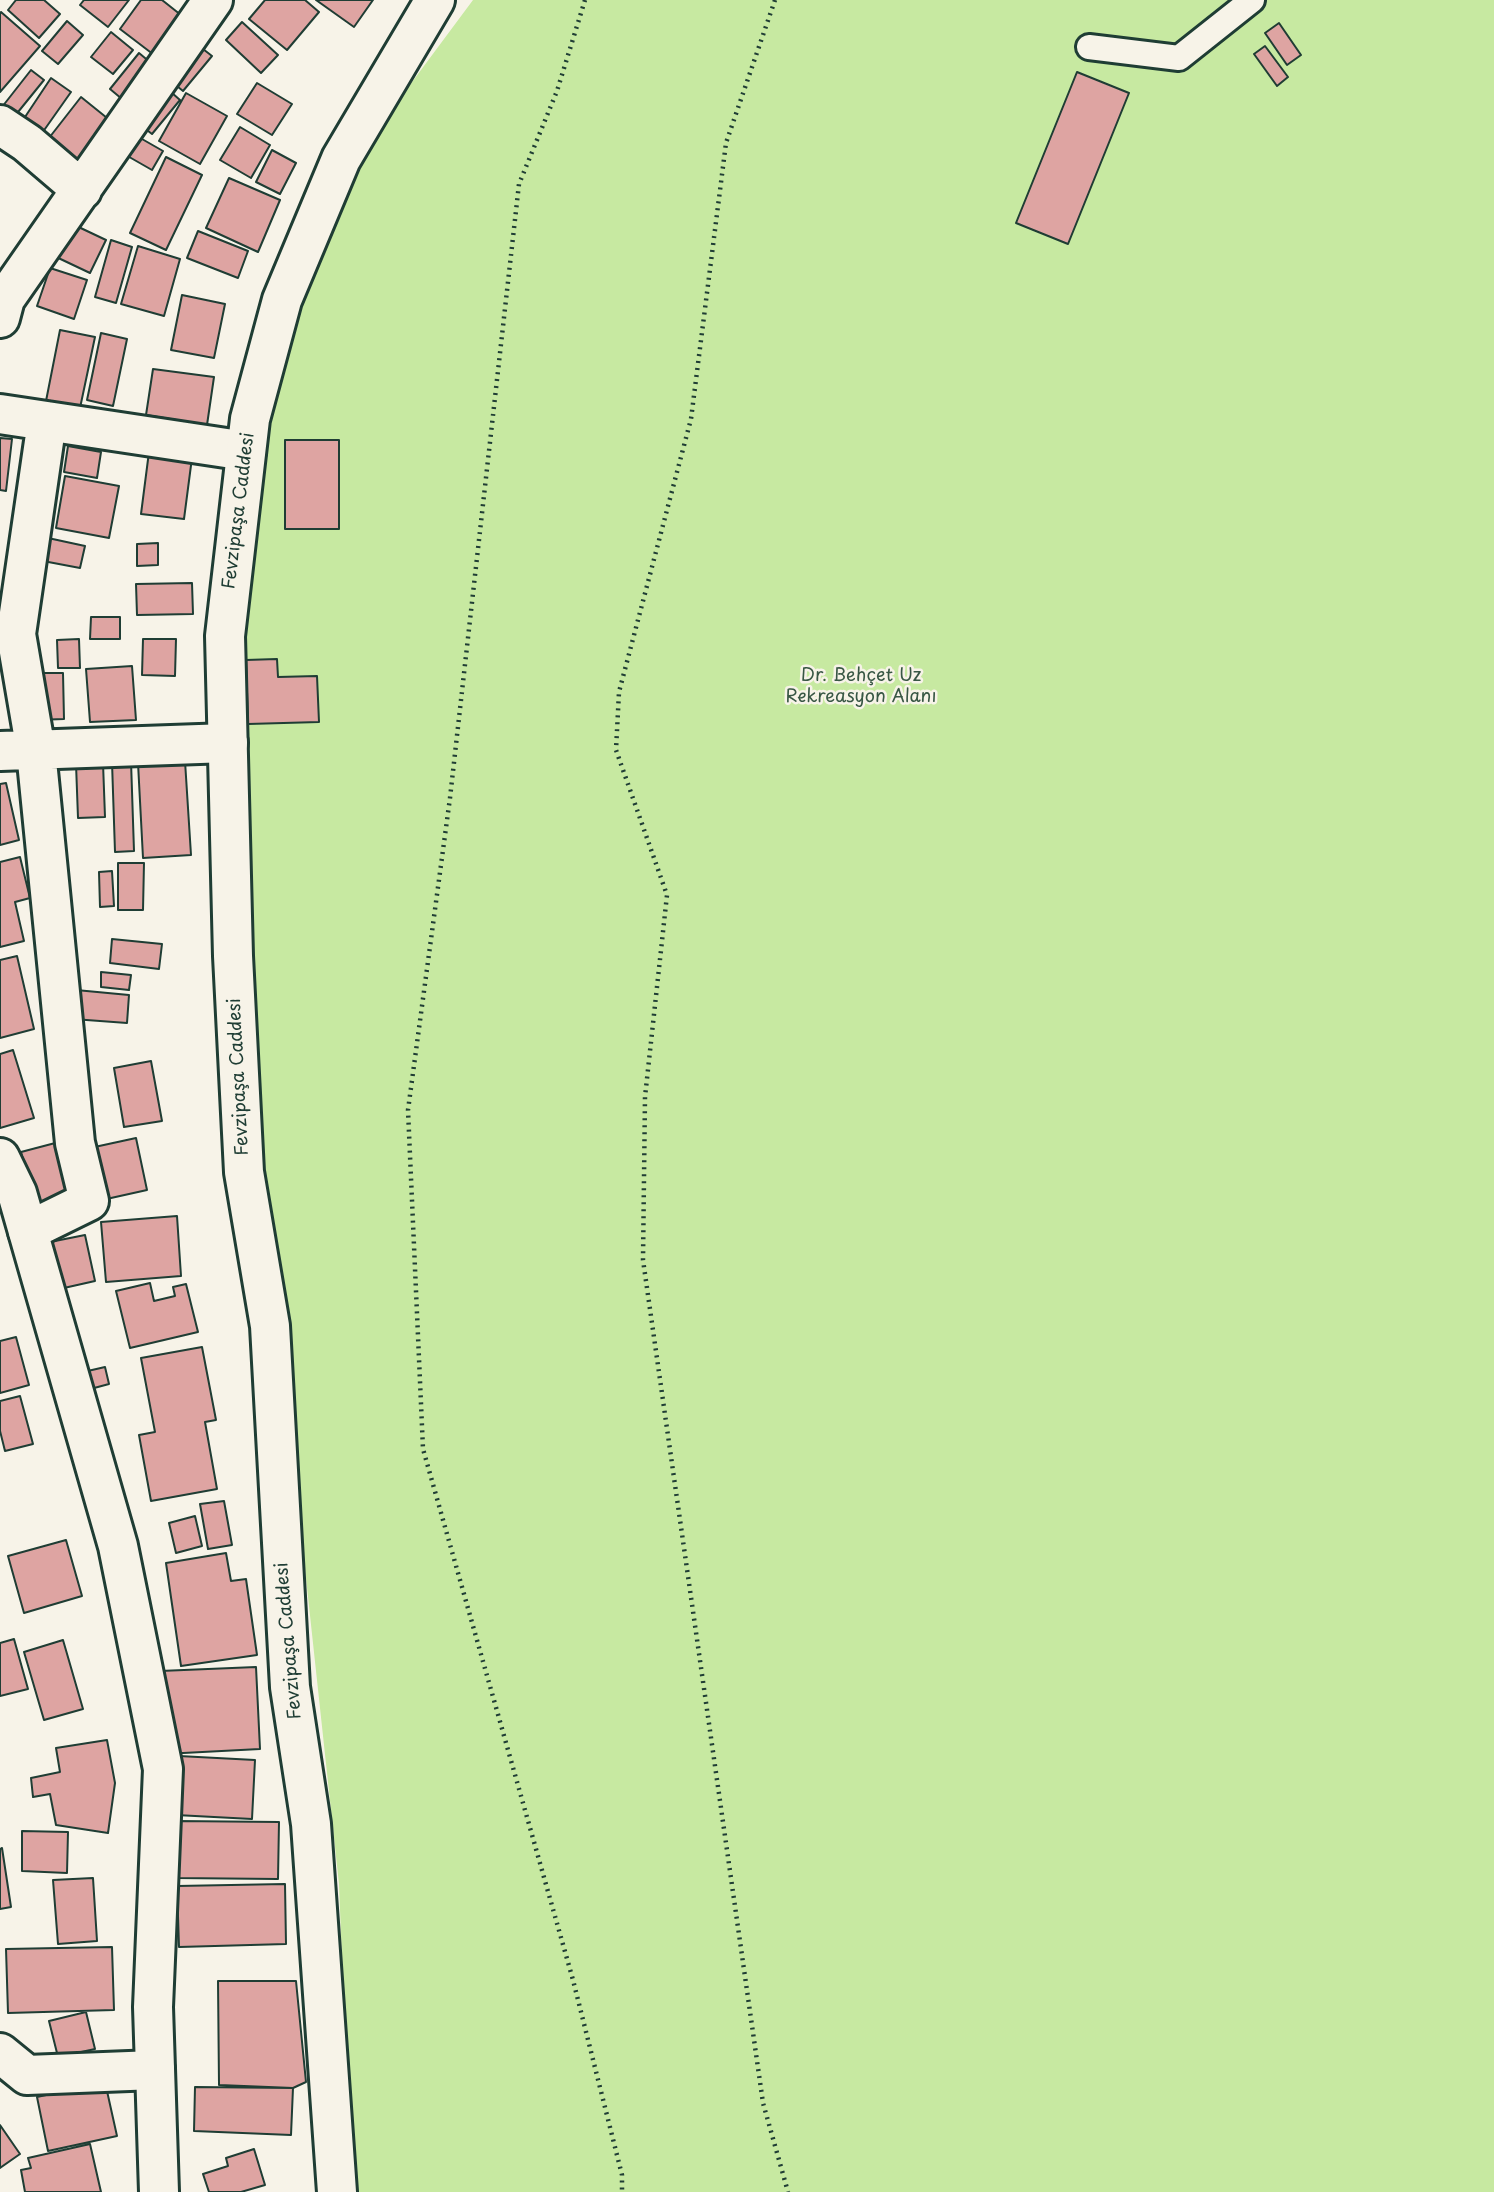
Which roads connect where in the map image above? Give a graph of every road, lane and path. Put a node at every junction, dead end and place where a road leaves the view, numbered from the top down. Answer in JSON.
{"nodes":[{"id":1,"x":435,"y":0,"type":"edge"},
{"id":2,"x":585,"y":0,"type":"edge"},
{"id":3,"x":775,"y":0,"type":"edge"},
{"id":4,"x":1252,"y":0,"type":"edge"},
{"id":5,"x":205,"y":3,"type":"edge"},
{"id":6,"x":1089,"y":47,"type":"dead end"},
{"id":7,"x":0,"y":125,"type":"edge"},
{"id":8,"x":82,"y":190,"type":"junction"},
{"id":9,"x":0,"y":318,"type":"edge"},
{"id":10,"x":0,"y":414,"type":"edge"},
{"id":11,"x":47,"y":421,"type":"junction"},
{"id":12,"x":246,"y":451,"type":"junction"},
{"id":13,"x":228,"y":743,"type":"junction"},
{"id":14,"x":18,"y":751,"type":"edge"},
{"id":15,"x":0,"y":1158,"type":"edge"},
{"id":16,"x":28,"y":1231,"type":"junction"},
{"id":17,"x":0,"y":2053,"type":"edge"},
{"id":18,"x":155,"y":2070,"type":"junction"},
{"id":19,"x":159,"y":2192,"type":"edge"},
{"id":20,"x":337,"y":2192,"type":"edge"},
{"id":21,"x":622,"y":2192,"type":"edge"},
{"id":22,"x":788,"y":2192,"type":"edge"}],
"edges":[{"from":1,"to":12,"type":"street","name":"Fevzipaşa Caddesi"},
{"from":2,"to":21,"type":"path"},
{"from":3,"to":22,"type":"path"},
{"from":4,"to":6,"type":"lane"},
{"from":5,"to":8,"type":"street"},
{"from":7,"to":8,"type":"street"},
{"from":8,"to":9,"type":"street"},
{"from":10,"to":11,"type":"street"},
{"from":11,"to":12,"type":"street"},
{"from":11,"to":14,"type":"street"},
{"from":12,"to":13,"type":"street","name":"Fevzipaşa Caddesi"},
{"from":13,"to":14,"type":"street"},
{"from":13,"to":20,"type":"street","name":"Fevzipaşa Caddesi"},
{"from":14,"to":16,"type":"street"},
{"from":15,"to":16,"type":"street"},
{"from":16,"to":18,"type":"street"},
{"from":17,"to":18,"type":"street"},
{"from":18,"to":19,"type":"street"}]}
